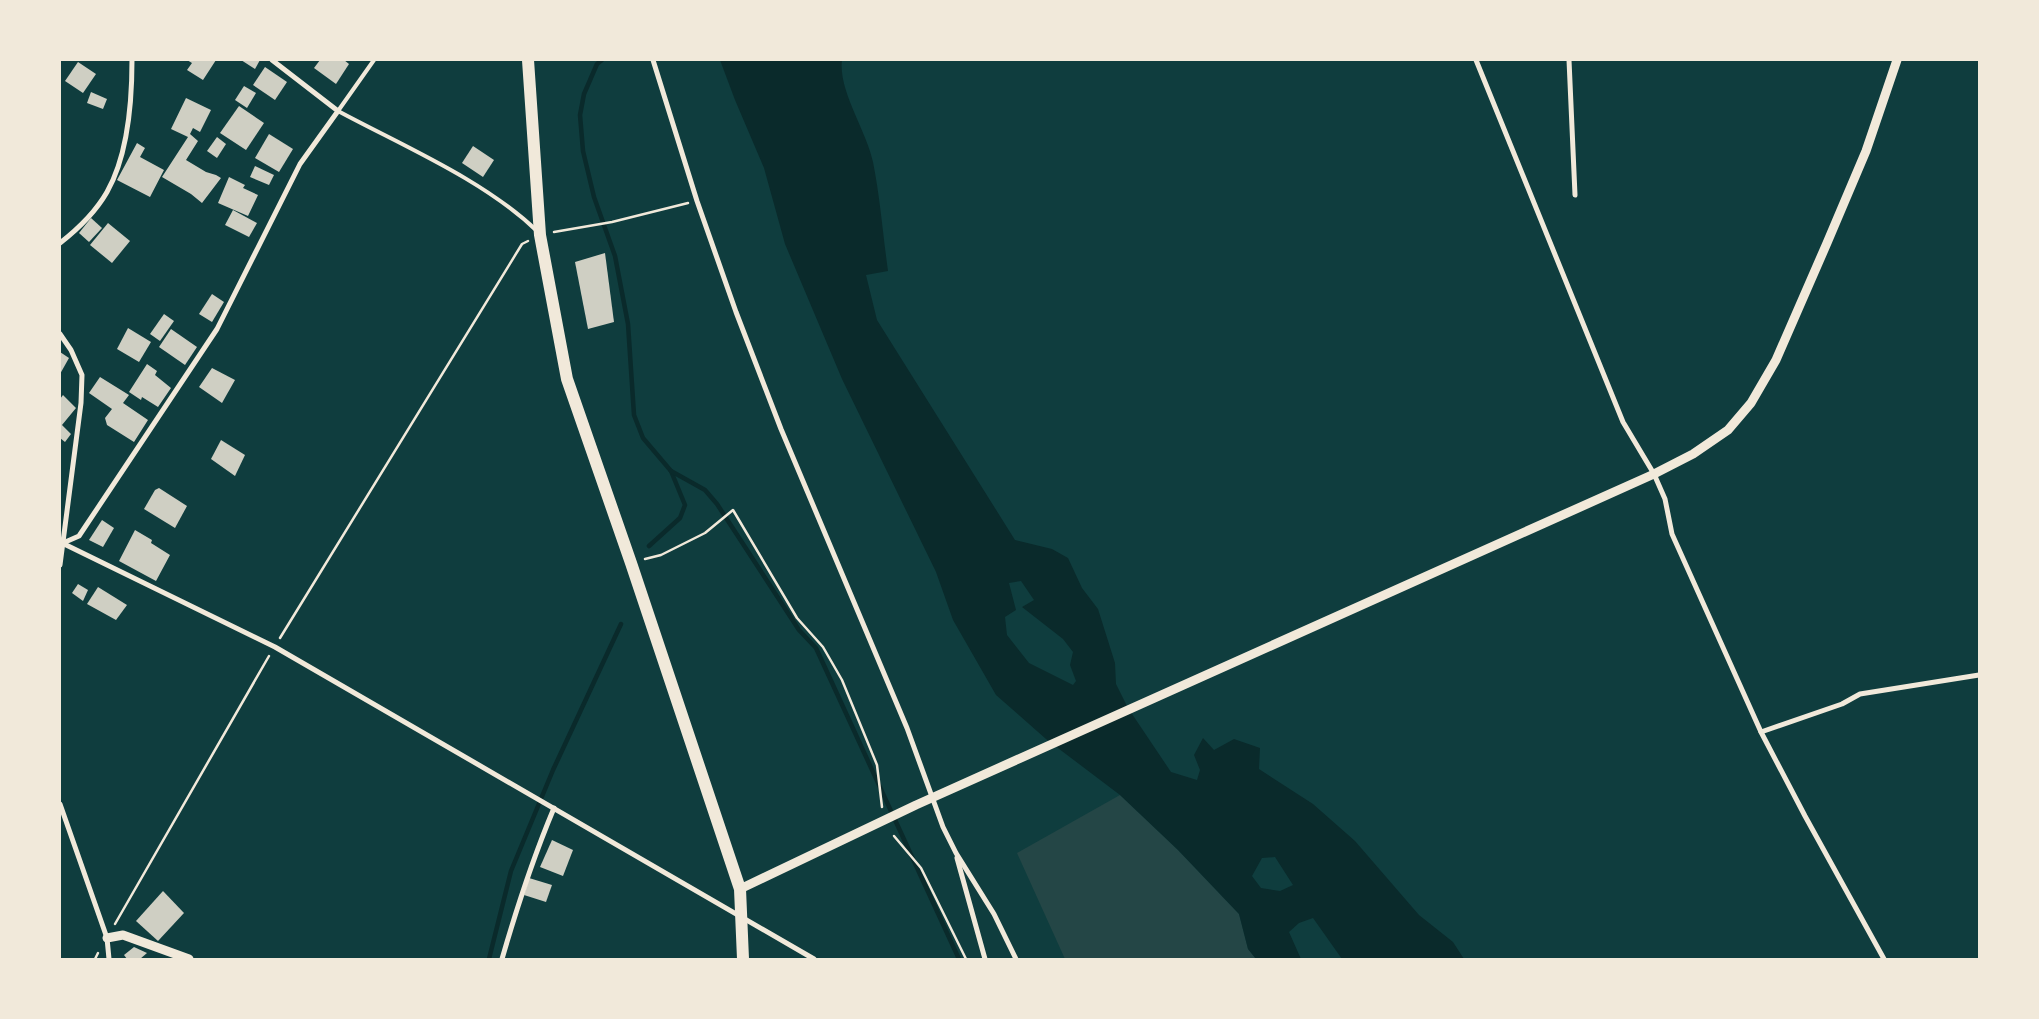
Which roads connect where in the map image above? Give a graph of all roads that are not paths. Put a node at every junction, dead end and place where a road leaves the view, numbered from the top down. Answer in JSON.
{"nodes":[{"id":1,"x":132,"y":60,"type":"edge"},
{"id":2,"x":272,"y":60,"type":"edge"},
{"id":3,"x":374,"y":60,"type":"edge"},
{"id":4,"x":528,"y":60,"type":"edge"},
{"id":5,"x":653,"y":60,"type":"edge"},
{"id":6,"x":1476,"y":60,"type":"edge"},
{"id":7,"x":1569,"y":60,"type":"edge"},
{"id":8,"x":1897,"y":60,"type":"edge"},
{"id":9,"x":338,"y":111,"type":"junction"},
{"id":10,"x":1575,"y":195,"type":"dead end"},
{"id":11,"x":540,"y":234,"type":"junction"},
{"id":12,"x":60,"y":243,"type":"edge"},
{"id":13,"x":60,"y":334,"type":"edge"},
{"id":14,"x":1654,"y":474,"type":"junction"},
{"id":15,"x":61,"y":542,"type":"edge"},
{"id":16,"x":60,"y":565,"type":"edge"},
{"id":17,"x":1979,"y":675,"type":"edge"},
{"id":18,"x":1761,"y":732,"type":"junction"},
{"id":19,"x":60,"y":804,"type":"edge"},
{"id":20,"x":554,"y":808,"type":"junction"},
{"id":21,"x":956,"y":853,"type":"junction"},
{"id":22,"x":740,"y":890,"type":"junction"},
{"id":23,"x":740,"y":917,"type":"junction"},
{"id":24,"x":107,"y":938,"type":"junction"},
{"id":25,"x":109,"y":959,"type":"edge"},
{"id":26,"x":189,"y":959,"type":"edge"},
{"id":27,"x":502,"y":959,"type":"edge"},
{"id":28,"x":743,"y":959,"type":"edge"},
{"id":29,"x":814,"y":959,"type":"edge"},
{"id":30,"x":985,"y":959,"type":"edge"},
{"id":31,"x":1016,"y":959,"type":"edge"},
{"id":32,"x":1884,"y":959,"type":"edge"}],
"edges":[{"from":1,"to":12,"type":"street"},
{"from":2,"to":9,"type":"street"},
{"from":3,"to":9,"type":"lane"},
{"from":4,"to":11,"type":"main road"},
{"from":5,"to":21,"type":"street"},
{"from":6,"to":14,"type":"street"},
{"from":7,"to":10,"type":"street"},
{"from":8,"to":14,"type":"street"},
{"from":9,"to":11,"type":"lane"},
{"from":9,"to":15,"type":"street"},
{"from":11,"to":22,"type":"main road"},
{"from":13,"to":15,"type":"street"},
{"from":14,"to":18,"type":"street"},
{"from":14,"to":22,"type":"street"},
{"from":15,"to":16,"type":"street"},
{"from":15,"to":20,"type":"street"},
{"from":17,"to":18,"type":"street"},
{"from":18,"to":32,"type":"street"},
{"from":19,"to":24,"type":"street"},
{"from":20,"to":23,"type":"street"},
{"from":20,"to":27,"type":"street"},
{"from":21,"to":30,"type":"street"},
{"from":21,"to":31,"type":"street"},
{"from":22,"to":23,"type":"main road"},
{"from":23,"to":28,"type":"main road"},
{"from":23,"to":29,"type":"street"},
{"from":24,"to":25,"type":"street"},
{"from":24,"to":26,"type":"street"}]}
